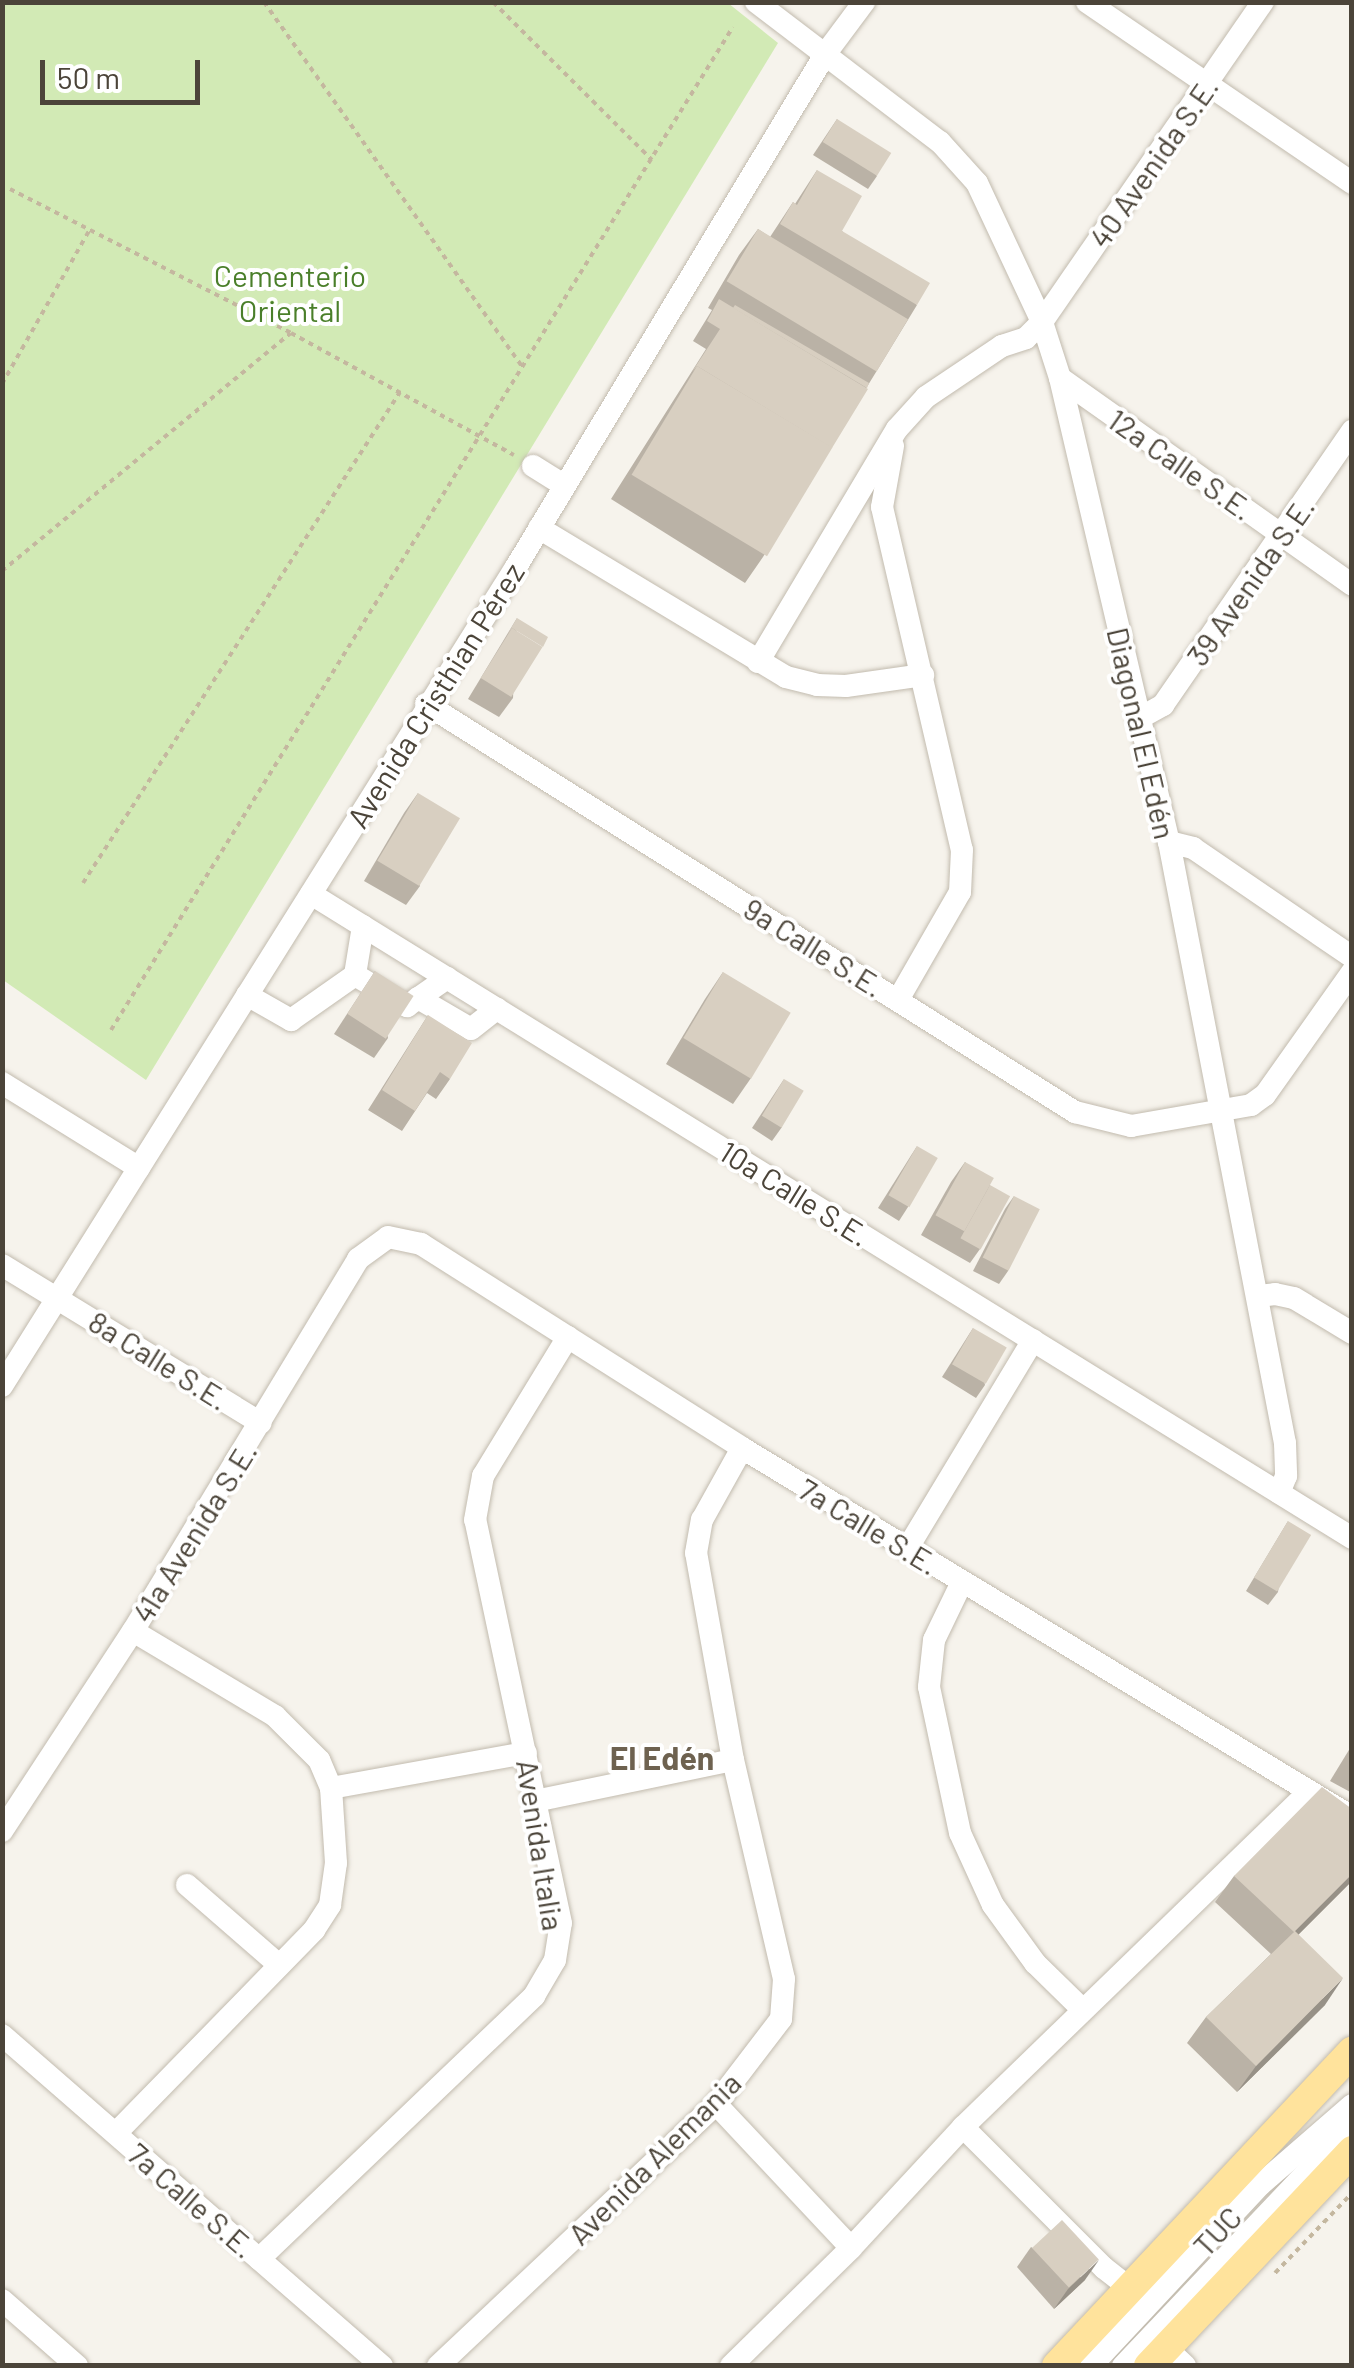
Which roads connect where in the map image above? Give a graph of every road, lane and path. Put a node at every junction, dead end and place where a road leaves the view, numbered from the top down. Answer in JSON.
{"nodes":[{"id":1,"x":264,"y":2,"type":"edge"},
{"id":2,"x":493,"y":2,"type":"edge"},
{"id":3,"x":756,"y":2,"type":"edge"},
{"id":4,"x":864,"y":2,"type":"edge"},
{"id":5,"x":1087,"y":2,"type":"edge"},
{"id":6,"x":1263,"y":2,"type":"edge"},
{"id":7,"x":734,"y":27,"type":"dead end"},
{"id":8,"x":826,"y":53,"type":"junction"},
{"id":9,"x":1207,"y":85,"type":"junction"},
{"id":10,"x":652,"y":160,"type":"junction"},
{"id":11,"x":1352,"y":183,"type":"edge"},
{"id":12,"x":10,"y":189,"type":"dead end"},
{"id":13,"x":89,"y":231,"type":"junction"},
{"id":14,"x":1042,"y":322,"type":"junction"},
{"id":15,"x":291,"y":333,"type":"junction"},
{"id":16,"x":522,"y":368,"type":"junction"},
{"id":17,"x":1060,"y":378,"type":"junction"},
{"id":18,"x":2,"y":384,"type":"edge"},
{"id":19,"x":400,"y":392,"type":"junction"},
{"id":20,"x":898,"y":430,"type":"junction"},
{"id":21,"x":1352,"y":432,"type":"edge"},
{"id":22,"x":482,"y":437,"type":"junction"},
{"id":23,"x":533,"y":466,"type":"joint"},
{"id":24,"x":564,"y":485,"type":"junction"},
{"id":25,"x":539,"y":528,"type":"junction"},
{"id":26,"x":1282,"y":536,"type":"junction"},
{"id":27,"x":2,"y":571,"type":"edge"},
{"id":28,"x":1352,"y":585,"type":"edge"},
{"id":29,"x":758,"y":662,"type":"junction"},
{"id":30,"x":923,"y":675,"type":"junction"},
{"id":31,"x":426,"y":704,"type":"junction"},
{"id":32,"x":1138,"y":719,"type":"junction"},
{"id":33,"x":1169,"y":842,"type":"junction"},
{"id":34,"x":84,"y":883,"type":"dead end"},
{"id":35,"x":311,"y":894,"type":"junction"},
{"id":36,"x":362,"y":926,"type":"junction"},
{"id":37,"x":1352,"y":957,"type":"edge"},
{"id":38,"x":1352,"y":972,"type":"edge"},
{"id":39,"x":355,"y":975,"type":"junction"},
{"id":40,"x":446,"y":978,"type":"junction"},
{"id":41,"x":247,"y":995,"type":"junction"},
{"id":42,"x":418,"y":998,"type":"junction"},
{"id":43,"x":898,"y":1000,"type":"junction"},
{"id":44,"x":497,"y":1009,"type":"junction"},
{"id":45,"x":111,"y":1030,"type":"dead end"},
{"id":46,"x":2,"y":1082,"type":"edge"},
{"id":47,"x":1221,"y":1111,"type":"junction"},
{"id":48,"x":139,"y":1168,"type":"junction"},
{"id":49,"x":388,"y":1237,"type":"joint"},
{"id":50,"x":2,"y":1266,"type":"edge"},
{"id":51,"x":1259,"y":1296,"type":"junction"},
{"id":52,"x":58,"y":1297,"type":"junction"},
{"id":53,"x":1352,"y":1333,"type":"edge"},
{"id":54,"x":568,"y":1337,"type":"junction"},
{"id":55,"x":1034,"y":1340,"type":"junction"},
{"id":56,"x":2,"y":1386,"type":"edge"},
{"id":57,"x":261,"y":1422,"type":"junction"},
{"id":58,"x":742,"y":1448,"type":"junction"},
{"id":59,"x":1279,"y":1493,"type":"junction"},
{"id":60,"x":1350,"y":1533,"type":"edge"},
{"id":61,"x":908,"y":1550,"type":"junction"},
{"id":62,"x":962,"y":1582,"type":"junction"},
{"id":63,"x":133,"y":1631,"type":"junction"},
{"id":64,"x":526,"y":1753,"type":"junction"},
{"id":65,"x":733,"y":1760,"type":"junction"},
{"id":66,"x":331,"y":1788,"type":"junction"},
{"id":67,"x":1309,"y":1792,"type":"junction"},
{"id":68,"x":535,"y":1801,"type":"junction"},
{"id":69,"x":1352,"y":1817,"type":"edge"},
{"id":70,"x":2,"y":1831,"type":"edge"},
{"id":71,"x":187,"y":1885,"type":"dead end"},
{"id":72,"x":279,"y":1965,"type":"junction"},
{"id":73,"x":1083,"y":2010,"type":"junction"},
{"id":74,"x":2,"y":2035,"type":"edge"},
{"id":75,"x":1352,"y":2052,"type":"edge"},
{"id":76,"x":716,"y":2104,"type":"junction"},
{"id":77,"x":1352,"y":2104,"type":"edge"},
{"id":78,"x":1352,"y":2126,"type":"edge"},
{"id":79,"x":963,"y":2127,"type":"junction"},
{"id":80,"x":116,"y":2133,"type":"junction"},
{"id":81,"x":1352,"y":2152,"type":"edge"},
{"id":82,"x":852,"y":2248,"type":"junction"},
{"id":83,"x":259,"y":2259,"type":"junction"},
{"id":84,"x":1130,"y":2288,"type":"junction"},
{"id":85,"x":2,"y":2300,"type":"edge"},
{"id":86,"x":1167,"y":2360,"type":"edge"},
{"id":87,"x":77,"y":2366,"type":"edge"},
{"id":88,"x":382,"y":2366,"type":"edge"},
{"id":89,"x":438,"y":2366,"type":"edge"},
{"id":90,"x":731,"y":2366,"type":"edge"},
{"id":91,"x":1057,"y":2366,"type":"edge"},
{"id":92,"x":1090,"y":2366,"type":"edge"},
{"id":93,"x":1123,"y":2366,"type":"edge"}],
"edges":[{"from":1,"to":16,"type":"path"},
{"from":2,"to":10,"type":"path"},
{"from":3,"to":8,"type":"street","name":"Diagonal El Edén"},
{"from":4,"to":8,"type":"street","name":"Avenida Cristhian Pérez"},
{"from":5,"to":9,"type":"street"},
{"from":6,"to":9,"type":"street","name":"40 Avenida S.E."},
{"from":7,"to":10,"type":"path"},
{"from":8,"to":14,"type":"street","name":"Diagonal El Edén"},
{"from":8,"to":24,"type":"street","name":"Avenida Cristhian Pérez"},
{"from":9,"to":11,"type":"street"},
{"from":9,"to":14,"type":"street","name":"40 Avenida S.E."},
{"from":10,"to":16,"type":"path"},
{"from":12,"to":13,"type":"path"},
{"from":13,"to":15,"type":"path"},
{"from":13,"to":18,"type":"path"},
{"from":14,"to":17,"type":"street","name":"Diagonal El Edén"},
{"from":14,"to":20,"type":"street"},
{"from":15,"to":19,"type":"path"},
{"from":15,"to":27,"type":"path"},
{"from":16,"to":22,"type":"path"},
{"from":17,"to":26,"type":"street","name":"12a Calle S.E."},
{"from":17,"to":32,"type":"street","name":"Diagonal El Edén"},
{"from":19,"to":22,"type":"path"},
{"from":19,"to":34,"type":"path"},
{"from":20,"to":29,"type":"street"},
{"from":20,"to":30,"type":"street"},
{"from":21,"to":26,"type":"street","name":"39 Avenida S.E."},
{"from":22,"to":23,"type":"path"},
{"from":22,"to":45,"type":"path"},
{"from":23,"to":24,"type":"street"},
{"from":24,"to":25,"type":"street","name":"Avenida Cristhian Pérez"},
{"from":25,"to":29,"type":"street"},
{"from":25,"to":31,"type":"street","name":"Avenida Cristhian Pérez"},
{"from":26,"to":28,"type":"street","name":"12a Calle S.E."},
{"from":26,"to":32,"type":"street","name":"39 Avenida S.E."},
{"from":29,"to":30,"type":"street"},
{"from":30,"to":43,"type":"street"},
{"from":31,"to":35,"type":"street","name":"Avenida Cristhian Pérez"},
{"from":31,"to":43,"type":"street","name":"9a Calle S.E."},
{"from":32,"to":33,"type":"street","name":"Diagonal El Edén"},
{"from":33,"to":37,"type":"street"},
{"from":33,"to":47,"type":"street","name":"Diagonal El Edén"},
{"from":35,"to":36,"type":"street","name":"10a Calle S.E."},
{"from":35,"to":41,"type":"street","name":"Avenida Cristhian Pérez"},
{"from":36,"to":39,"type":"street"},
{"from":36,"to":40,"type":"street","name":"10a Calle S.E."},
{"from":38,"to":47,"type":"street","name":"9a Calle S.E."},
{"from":39,"to":41,"type":"street"},
{"from":39,"to":42,"type":"street"},
{"from":40,"to":42,"type":"street"},
{"from":40,"to":44,"type":"street","name":"10a Calle S.E."},
{"from":41,"to":48,"type":"street","name":"Avenida Cristhian Pérez"},
{"from":42,"to":44,"type":"street"},
{"from":43,"to":47,"type":"street","name":"9a Calle S.E."},
{"from":44,"to":55,"type":"street","name":"10a Calle S.E."},
{"from":46,"to":48,"type":"street"},
{"from":47,"to":51,"type":"street","name":"Diagonal El Edén"},
{"from":48,"to":52,"type":"street","name":"Avenida Cristhian Pérez"},
{"from":49,"to":54,"type":"street","name":"7a Calle S.E."},
{"from":49,"to":57,"type":"street","name":"41a Avenida S.E."},
{"from":50,"to":52,"type":"street","name":"8a Calle S.E."},
{"from":51,"to":53,"type":"street"},
{"from":51,"to":59,"type":"street","name":"Diagonal El Edén"},
{"from":52,"to":56,"type":"street","name":"Avenida Cristhian Pérez"},
{"from":52,"to":57,"type":"street","name":"8a Calle S.E."},
{"from":54,"to":58,"type":"street","name":"7a Calle S.E."},
{"from":54,"to":64,"type":"street","name":"Avenida Italia"},
{"from":55,"to":59,"type":"street","name":"10a Calle S.E."},
{"from":55,"to":61,"type":"street"},
{"from":57,"to":63,"type":"street","name":"41a Avenida S.E."},
{"from":58,"to":61,"type":"street","name":"7a Calle S.E."},
{"from":58,"to":65,"type":"street","name":"Avenida Alemania"},
{"from":59,"to":60,"type":"street"},
{"from":61,"to":62,"type":"street","name":"7a Calle S.E."},
{"from":62,"to":67,"type":"street","name":"7a Calle S.E."},
{"from":62,"to":73,"type":"street"},
{"from":63,"to":66,"type":"street"},
{"from":63,"to":70,"type":"street","name":"41a Avenida S.E."},
{"from":64,"to":66,"type":"street"},
{"from":64,"to":68,"type":"street","name":"Avenida Italia"},
{"from":65,"to":68,"type":"street"},
{"from":65,"to":76,"type":"street","name":"Avenida Alemania"},
{"from":66,"to":72,"type":"street"},
{"from":67,"to":69,"type":"street","name":"7a Calle S.E."},
{"from":67,"to":73,"type":"street"},
{"from":68,"to":83,"type":"street","name":"Avenida Italia"},
{"from":71,"to":72,"type":"street"},
{"from":72,"to":80,"type":"street"},
{"from":73,"to":79,"type":"street"},
{"from":74,"to":80,"type":"street","name":"7a Calle S.E."},
{"from":75,"to":84,"type":"main road"},
{"from":76,"to":82,"type":"street"},
{"from":76,"to":89,"type":"street","name":"Avenida Alemania"},
{"from":77,"to":92,"type":"street","name":"TUC"},
{"from":78,"to":93,"type":"street","name":"TUC"},
{"from":79,"to":82,"type":"street"},
{"from":79,"to":84,"type":"street"},
{"from":80,"to":83,"type":"street","name":"7a Calle S.E."},
{"from":81,"to":86,"type":"main road"},
{"from":82,"to":90,"type":"street"},
{"from":83,"to":88,"type":"street","name":"7a Calle S.E."},
{"from":84,"to":91,"type":"main road"},
{"from":85,"to":87,"type":"street"}]}
